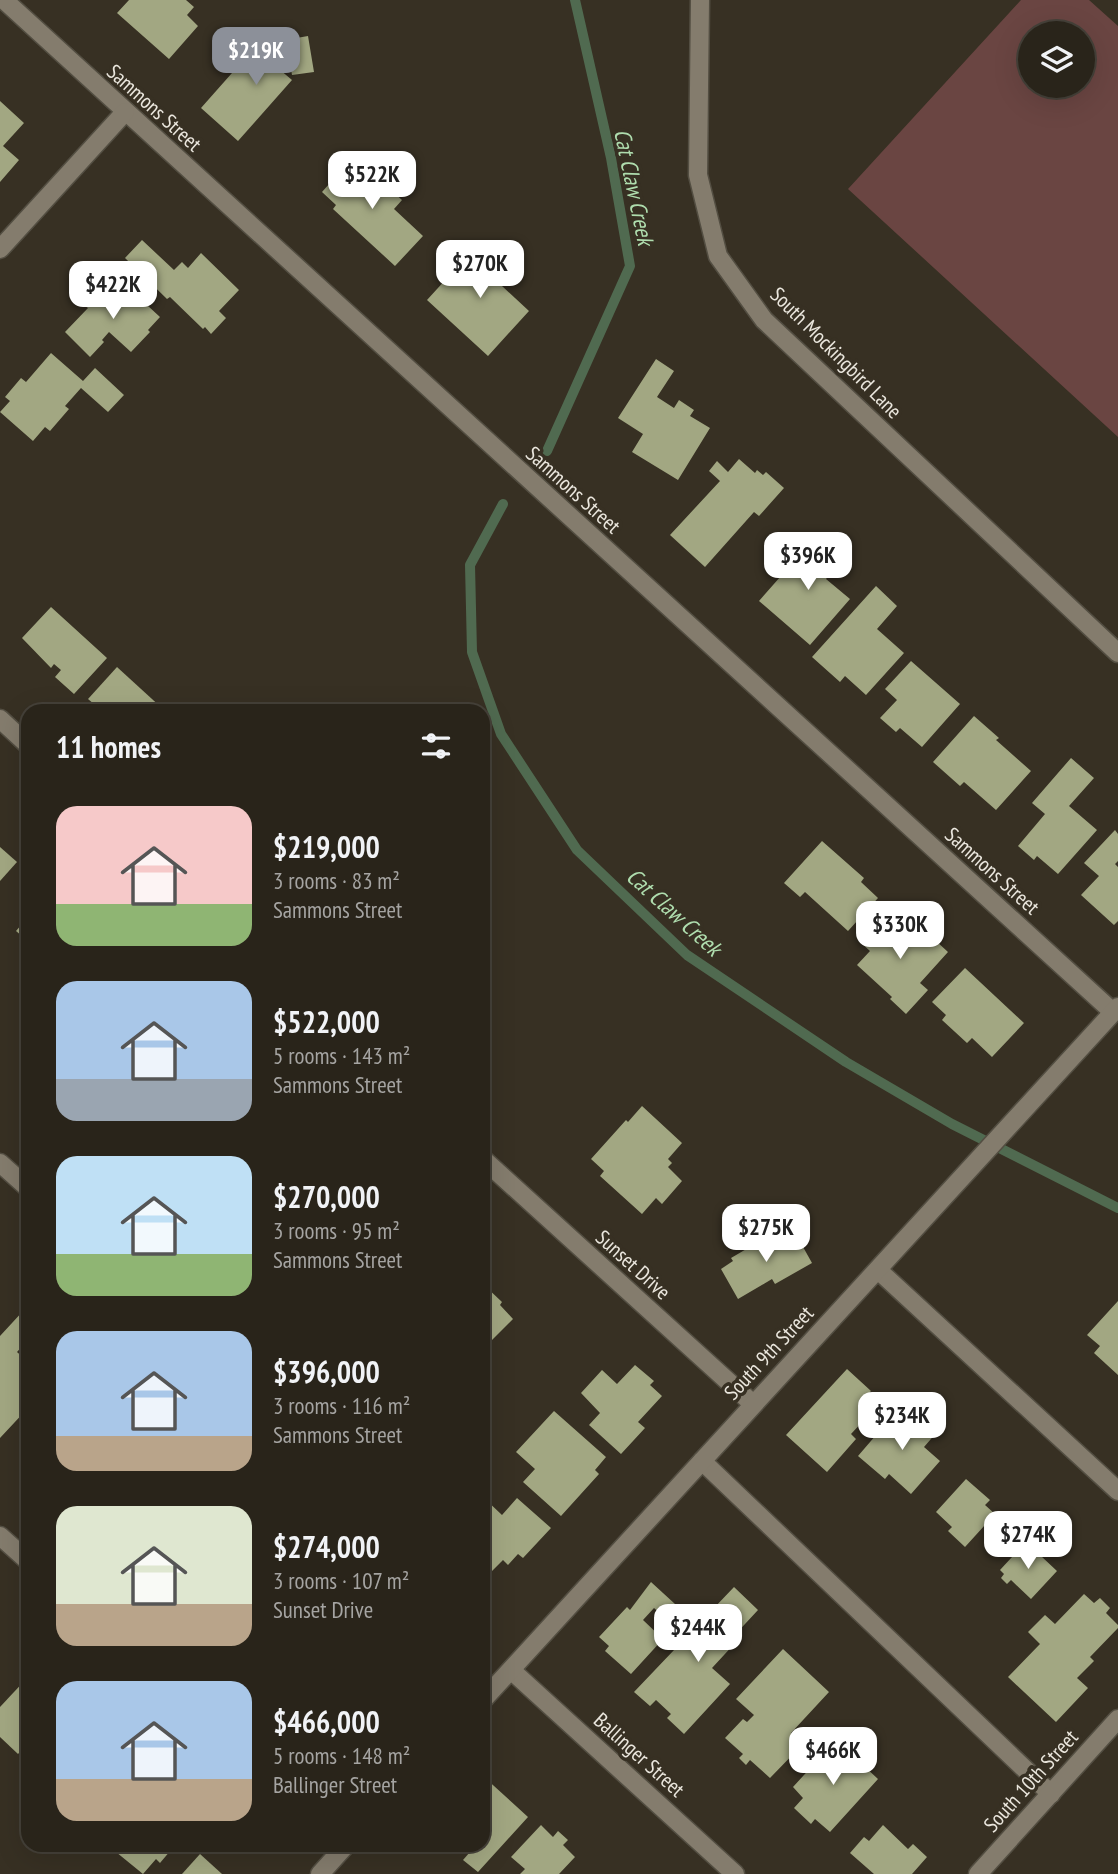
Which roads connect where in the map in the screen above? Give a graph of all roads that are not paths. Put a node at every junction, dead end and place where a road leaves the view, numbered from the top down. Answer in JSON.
{"nodes":[{"id":1,"x":4,"y":0,"type":"edge"},
{"id":2,"x":700,"y":0,"type":"edge"},
{"id":3,"x":125,"y":112,"type":"junction"},
{"id":4,"x":0,"y":249,"type":"edge"},
{"id":5,"x":1118,"y":653,"type":"edge"},
{"id":6,"x":0,"y":719,"type":"edge"},
{"id":7,"x":21,"y":738,"type":"edge"},
{"id":8,"x":1116,"y":1009,"type":"edge"},
{"id":9,"x":0,"y":1163,"type":"edge"},
{"id":10,"x":490,"y":1165,"type":"edge"},
{"id":11,"x":21,"y":1182,"type":"edge"},
{"id":12,"x":878,"y":1269,"type":"junction"},
{"id":13,"x":753,"y":1404,"type":"junction"},
{"id":14,"x":702,"y":1461,"type":"junction"},
{"id":15,"x":1118,"y":1491,"type":"edge"},
{"id":16,"x":0,"y":1536,"type":"edge"},
{"id":17,"x":21,"y":1555,"type":"edge"},
{"id":18,"x":511,"y":1670,"type":"junction"},
{"id":19,"x":490,"y":1692,"type":"edge"},
{"id":20,"x":1118,"y":1719,"type":"edge"},
{"id":21,"x":1051,"y":1794,"type":"junction"},
{"id":22,"x":339,"y":1852,"type":"edge"},
{"id":23,"x":320,"y":1874,"type":"edge"},
{"id":24,"x":736,"y":1874,"type":"edge"},
{"id":25,"x":978,"y":1874,"type":"edge"}],
"edges":[{"from":1,"to":3,"type":"street","name":"Sammons Street"},
{"from":2,"to":5,"type":"street","name":"South Mockingbird Lane"},
{"from":3,"to":4,"type":"street"},
{"from":3,"to":8,"type":"street","name":"Sammons Street"},
{"from":6,"to":7,"type":"street"},
{"from":8,"to":12,"type":"street","name":"South 9th Street"},
{"from":9,"to":11,"type":"street"},
{"from":10,"to":13,"type":"street","name":"Sunset Drive"},
{"from":12,"to":13,"type":"street","name":"South 9th Street"},
{"from":12,"to":15,"type":"street"},
{"from":13,"to":14,"type":"street","name":"South 9th Street"},
{"from":14,"to":18,"type":"street","name":"South 9th Street"},
{"from":14,"to":21,"type":"street"},
{"from":16,"to":17,"type":"street"},
{"from":18,"to":19,"type":"street","name":"South 9th Street"},
{"from":18,"to":24,"type":"street","name":"Ballinger Street"},
{"from":20,"to":21,"type":"street","name":"South 10th Street"},
{"from":21,"to":25,"type":"street","name":"South 10th Street"},
{"from":22,"to":23,"type":"street"}]}
